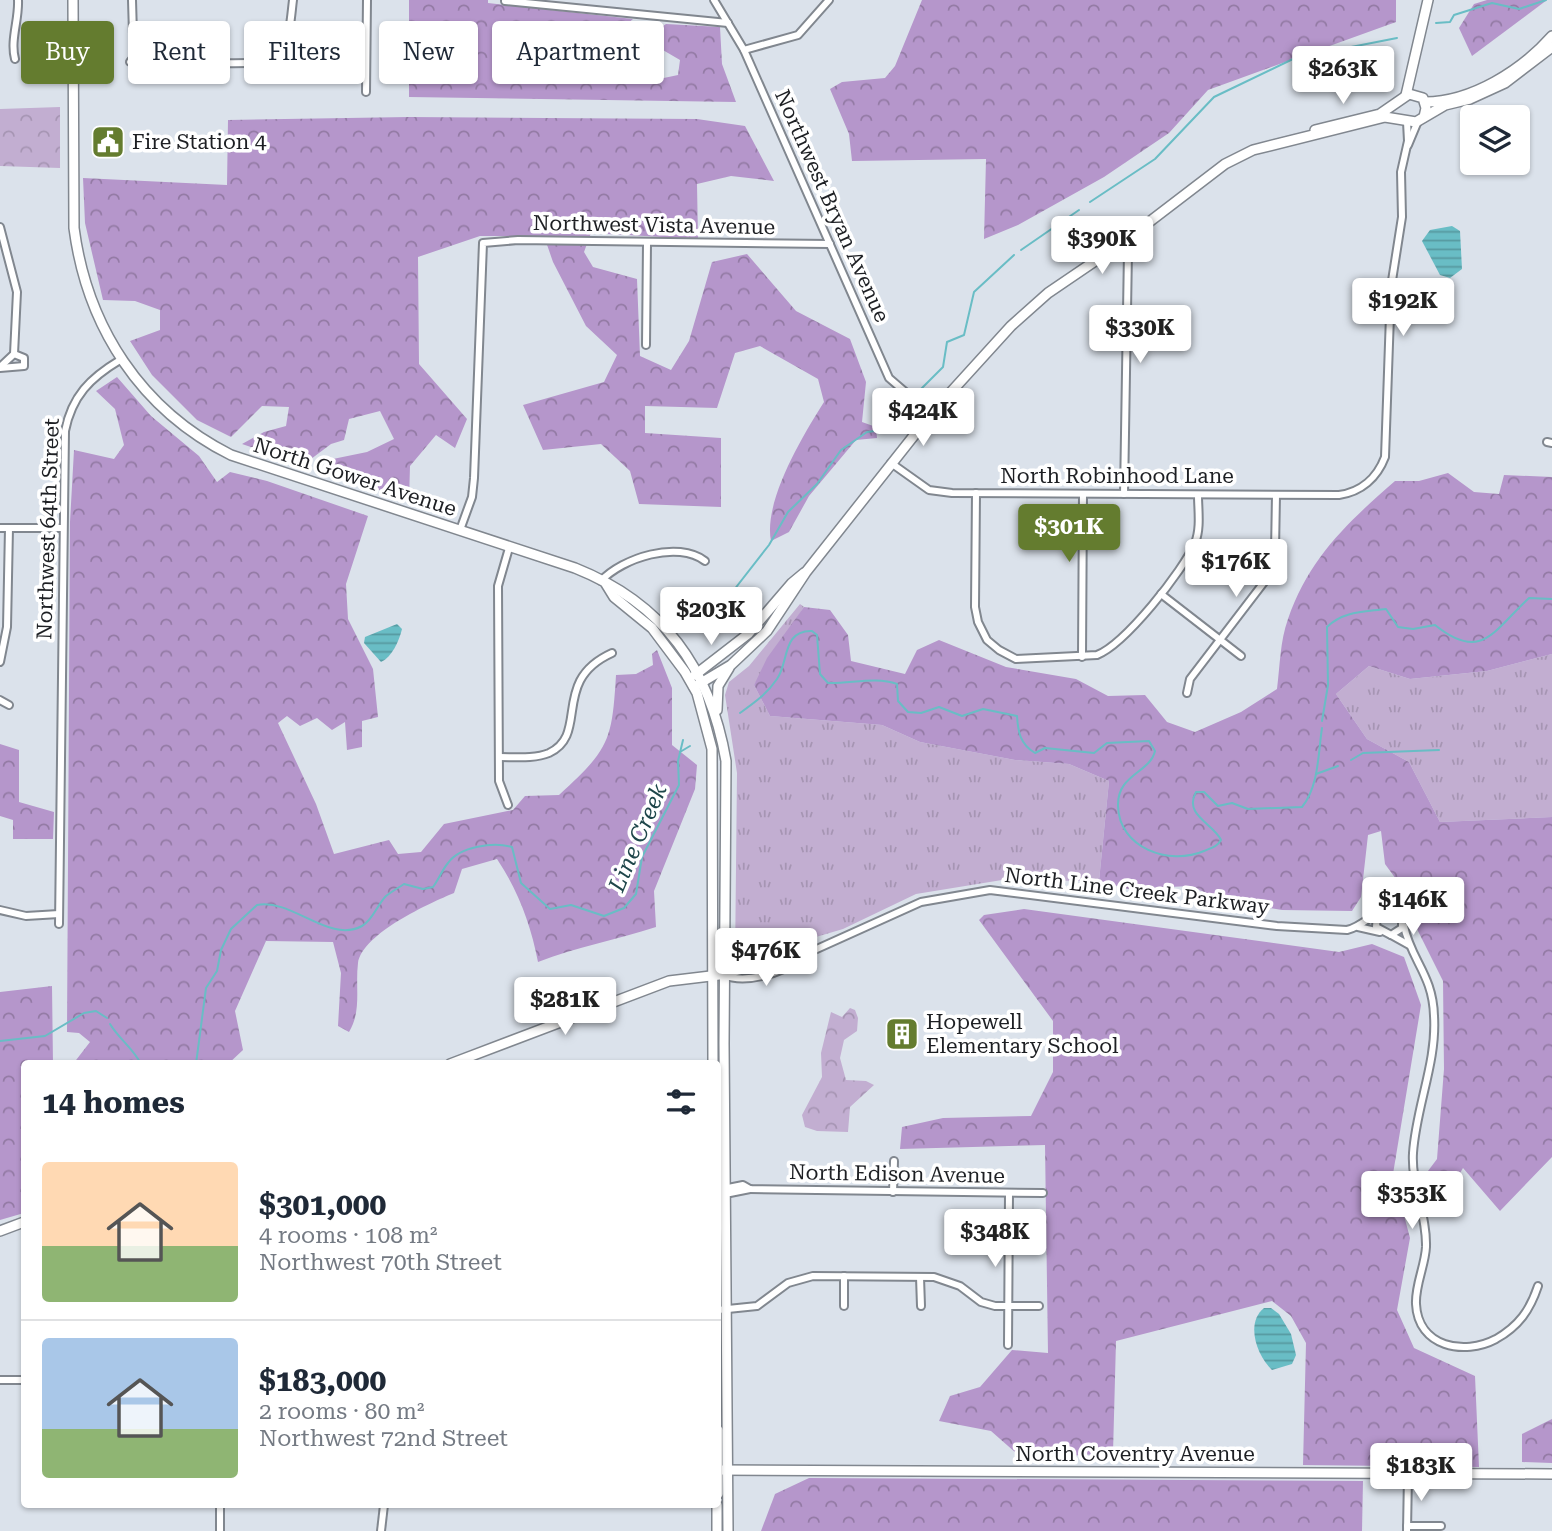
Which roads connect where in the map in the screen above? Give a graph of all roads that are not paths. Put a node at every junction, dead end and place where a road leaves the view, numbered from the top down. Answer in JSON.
{"nodes":[{"id":1,"x":18,"y":0,"type":"edge"},
{"id":2,"x":73,"y":0,"type":"edge"},
{"id":3,"x":132,"y":0,"type":"edge"},
{"id":4,"x":293,"y":0,"type":"edge"},
{"id":5,"x":367,"y":0,"type":"edge"},
{"id":6,"x":714,"y":0,"type":"edge"},
{"id":7,"x":829,"y":0,"type":"edge"},
{"id":8,"x":1428,"y":0,"type":"edge"},
{"id":9,"x":505,"y":1,"type":"edge"},
{"id":10,"x":133,"y":21,"type":"edge"},
{"id":11,"x":290,"y":21,"type":"edge"},
{"id":12,"x":728,"y":23,"type":"junction"},
{"id":13,"x":1552,"y":36,"type":"edge"},
{"id":14,"x":1552,"y":47,"type":"edge"},
{"id":15,"x":744,"y":50,"type":"junction"},
{"id":16,"x":15,"y":59,"type":"dead end"},
{"id":17,"x":1412,"y":59,"type":"junction"},
{"id":18,"x":366,"y":92,"type":"dead end"},
{"id":19,"x":1406,"y":95,"type":"junction"},
{"id":20,"x":1422,"y":98,"type":"junction"},
{"id":21,"x":1398,"y":102,"type":"junction"},
{"id":22,"x":1421,"y":119,"type":"junction"},
{"id":23,"x":1405,"y":121,"type":"junction"},
{"id":24,"x":1304,"y":135,"type":"junction"},
{"id":25,"x":1405,"y":150,"type":"junction"},
{"id":26,"x":0,"y":228,"type":"edge"},
{"id":27,"x":1123,"y":242,"type":"junction"},
{"id":28,"x":647,"y":244,"type":"junction"},
{"id":29,"x":830,"y":244,"type":"junction"},
{"id":30,"x":646,"y":345,"type":"dead end"},
{"id":31,"x":14,"y":354,"type":"junction"},
{"id":32,"x":120,"y":360,"type":"junction"},
{"id":33,"x":1,"y":366,"type":"edge"},
{"id":34,"x":931,"y":414,"type":"junction"},
{"id":35,"x":891,"y":463,"type":"junction"},
{"id":36,"x":976,"y":493,"type":"junction"},
{"id":37,"x":1083,"y":494,"type":"junction"},
{"id":38,"x":1124,"y":494,"type":"junction"},
{"id":39,"x":1198,"y":495,"type":"junction"},
{"id":40,"x":1276,"y":495,"type":"junction"},
{"id":41,"x":0,"y":528,"type":"edge"},
{"id":42,"x":9,"y":528,"type":"junction"},
{"id":43,"x":62,"y":528,"type":"junction"},
{"id":44,"x":460,"y":530,"type":"junction"},
{"id":45,"x":509,"y":548,"type":"junction"},
{"id":46,"x":705,"y":561,"type":"dead end"},
{"id":47,"x":806,"y":572,"type":"junction"},
{"id":48,"x":604,"y":583,"type":"junction"},
{"id":49,"x":1161,"y":594,"type":"junction"},
{"id":50,"x":1220,"y":640,"type":"junction"},
{"id":51,"x":612,"y":653,"type":"dead end"},
{"id":52,"x":1241,"y":656,"type":"dead end"},
{"id":53,"x":1082,"y":657,"type":"junction"},
{"id":54,"x":0,"y":662,"type":"edge"},
{"id":55,"x":731,"y":665,"type":"junction"},
{"id":56,"x":701,"y":677,"type":"junction"},
{"id":57,"x":691,"y":683,"type":"junction"},
{"id":58,"x":1186,"y":693,"type":"dead end"},
{"id":59,"x":0,"y":700,"type":"edge"},
{"id":60,"x":9,"y":705,"type":"dead end"},
{"id":61,"x":716,"y":716,"type":"junction"},
{"id":62,"x":500,"y":757,"type":"junction"},
{"id":63,"x":508,"y":805,"type":"dead end"},
{"id":64,"x":0,"y":910,"type":"edge"},
{"id":65,"x":59,"y":914,"type":"junction"},
{"id":66,"x":1377,"y":914,"type":"junction"},
{"id":67,"x":1404,"y":924,"type":"junction"},
{"id":68,"x":59,"y":925,"type":"dead end"},
{"id":69,"x":1358,"y":927,"type":"junction"},
{"id":70,"x":1382,"y":933,"type":"junction"},
{"id":71,"x":1391,"y":935,"type":"junction"},
{"id":72,"x":1409,"y":945,"type":"junction"},
{"id":73,"x":713,"y":975,"type":"junction"},
{"id":74,"x":724,"y":975,"type":"junction"},
{"id":75,"x":713,"y":1043,"type":"junction"},
{"id":76,"x":724,"y":1044,"type":"junction"},
{"id":77,"x":461,"y":1060,"type":"edge"},
{"id":78,"x":713,"y":1060,"type":"edge"},
{"id":79,"x":894,"y":1161,"type":"dead end"},
{"id":80,"x":721,"y":1190,"type":"edge"},
{"id":81,"x":893,"y":1192,"type":"junction"},
{"id":82,"x":1009,"y":1193,"type":"junction"},
{"id":83,"x":1043,"y":1193,"type":"dead end"},
{"id":84,"x":21,"y":1223,"type":"edge"},
{"id":85,"x":0,"y":1231,"type":"edge"},
{"id":86,"x":844,"y":1276,"type":"junction"},
{"id":87,"x":920,"y":1277,"type":"junction"},
{"id":88,"x":1538,"y":1286,"type":"dead end"},
{"id":89,"x":844,"y":1306,"type":"dead end"},
{"id":90,"x":920,"y":1306,"type":"dead end"},
{"id":91,"x":1008,"y":1306,"type":"junction"},
{"id":92,"x":1039,"y":1306,"type":"dead end"},
{"id":93,"x":721,"y":1310,"type":"edge"},
{"id":94,"x":728,"y":1310,"type":"junction"},
{"id":95,"x":1008,"y":1345,"type":"dead end"},
{"id":96,"x":0,"y":1380,"type":"edge"},
{"id":97,"x":21,"y":1380,"type":"edge"},
{"id":98,"x":721,"y":1470,"type":"edge"},
{"id":99,"x":728,"y":1470,"type":"junction"},
{"id":100,"x":1552,"y":1474,"type":"edge"},
{"id":101,"x":1408,"y":1475,"type":"junction"},
{"id":102,"x":220,"y":1508,"type":"edge"},
{"id":103,"x":384,"y":1508,"type":"edge"},
{"id":104,"x":717,"y":1508,"type":"edge"},
{"id":105,"x":1441,"y":1526,"type":"dead end"},
{"id":106,"x":1407,"y":1529,"type":"edge"},
{"id":107,"x":220,"y":1531,"type":"edge"},
{"id":108,"x":382,"y":1531,"type":"edge"},
{"id":109,"x":717,"y":1531,"type":"edge"},
{"id":110,"x":728,"y":1531,"type":"edge"}],
"edges":[{"from":1,"to":16,"type":"street"},
{"from":2,"to":32,"type":"main road"},
{"from":3,"to":10,"type":"street"},
{"from":4,"to":11,"type":"street"},
{"from":5,"to":18,"type":"street"},
{"from":6,"to":12,"type":"street","name":"Northwest Bryan Avenue"},
{"from":7,"to":15,"type":"street"},
{"from":8,"to":17,"type":"main road"},
{"from":9,"to":12,"type":"street"},
{"from":12,"to":15,"type":"street","name":"Northwest Bryan Avenue"},
{"from":13,"to":20,"type":"main road"},
{"from":14,"to":22,"type":"main road"},
{"from":15,"to":29,"type":"street","name":"Northwest Bryan Avenue"},
{"from":17,"to":19,"type":"main road"},
{"from":17,"to":20,"type":"main road"},
{"from":19,"to":20,"type":"main road"},
{"from":19,"to":21,"type":"main road"},
{"from":20,"to":22,"type":"main road"},
{"from":21,"to":23,"type":"main road"},
{"from":21,"to":24,"type":"main road"},
{"from":22,"to":23,"type":"main road"},
{"from":22,"to":25,"type":"street"},
{"from":23,"to":24,"type":"main road"},
{"from":23,"to":25,"type":"street"},
{"from":24,"to":27,"type":"main road"},
{"from":25,"to":40,"type":"street","name":"North Robinhood Lane"},
{"from":26,"to":31,"type":"street"},
{"from":27,"to":34,"type":"main road"},
{"from":27,"to":38,"type":"street"},
{"from":28,"to":29,"type":"street","name":"Northwest Vista Avenue"},
{"from":28,"to":30,"type":"street"},
{"from":28,"to":44,"type":"street","name":"Northwest Vista Avenue"},
{"from":29,"to":34,"type":"street","name":"Northwest Bryan Avenue"},
{"from":31,"to":33,"type":"street"},
{"from":31,"to":33,"type":"street"},
{"from":32,"to":43,"type":"street","name":"Northwest 64th Street"},
{"from":32,"to":44,"type":"main road","name":"North Gower Avenue"},
{"from":34,"to":35,"type":"main road"},
{"from":35,"to":36,"type":"street","name":"North Robinhood Lane"},
{"from":35,"to":47,"type":"main road"},
{"from":36,"to":37,"type":"street","name":"North Robinhood Lane"},
{"from":36,"to":53,"type":"street"},
{"from":37,"to":38,"type":"street","name":"North Robinhood Lane"},
{"from":37,"to":53,"type":"street"},
{"from":38,"to":39,"type":"street","name":"North Robinhood Lane"},
{"from":39,"to":40,"type":"street","name":"North Robinhood Lane"},
{"from":39,"to":49,"type":"street"},
{"from":40,"to":50,"type":"street"},
{"from":41,"to":42,"type":"street"},
{"from":42,"to":43,"type":"street"},
{"from":42,"to":54,"type":"street"},
{"from":43,"to":65,"type":"street","name":"Northwest 64th Street"},
{"from":44,"to":45,"type":"main road","name":"North Gower Avenue"},
{"from":45,"to":48,"type":"main road","name":"North Gower Avenue"},
{"from":45,"to":62,"type":"street"},
{"from":46,"to":48,"type":"street"},
{"from":47,"to":55,"type":"main road"},
{"from":47,"to":56,"type":"main road"},
{"from":48,"to":56,"type":"main road","name":"North Gower Avenue"},
{"from":48,"to":57,"type":"main road","name":"North Gower Avenue"},
{"from":49,"to":50,"type":"street"},
{"from":49,"to":53,"type":"street"},
{"from":50,"to":52,"type":"street"},
{"from":50,"to":58,"type":"street"},
{"from":51,"to":62,"type":"street"},
{"from":55,"to":56,"type":"main road"},
{"from":55,"to":61,"type":"main road"},
{"from":56,"to":57,"type":"main road"},
{"from":56,"to":61,"type":"main road","name":"North Gower Avenue"},
{"from":57,"to":73,"type":"main road"},
{"from":59,"to":60,"type":"street"},
{"from":61,"to":74,"type":"main road","name":"North Gower Avenue"},
{"from":62,"to":63,"type":"street"},
{"from":64,"to":65,"type":"street"},
{"from":65,"to":68,"type":"street","name":"Northwest 64th Street"},
{"from":66,"to":67,"type":"street"},
{"from":66,"to":69,"type":"street"},
{"from":66,"to":70,"type":"street"},
{"from":67,"to":71,"type":"street"},
{"from":67,"to":72,"type":"street"},
{"from":69,"to":70,"type":"street","name":"North Line Creek Parkway"},
{"from":69,"to":74,"type":"street","name":"North Line Creek Parkway"},
{"from":70,"to":71,"type":"street","name":"North Line Creek Parkway"},
{"from":71,"to":72,"type":"street","name":"North Line Creek Parkway"},
{"from":72,"to":88,"type":"street"},
{"from":73,"to":74,"type":"main road"},
{"from":73,"to":75,"type":"main road"},
{"from":73,"to":77,"type":"main road"},
{"from":74,"to":76,"type":"main road","name":"North Gower Avenue"},
{"from":75,"to":76,"type":"main road"},
{"from":75,"to":78,"type":"main road"},
{"from":76,"to":80,"type":"main road","name":"North Gower Avenue"},
{"from":79,"to":81,"type":"street"},
{"from":80,"to":81,"type":"street","name":"North Edison Avenue"},
{"from":80,"to":94,"type":"main road","name":"North Gower Avenue"},
{"from":81,"to":82,"type":"street","name":"North Edison Avenue"},
{"from":82,"to":83,"type":"street","name":"North Edison Avenue"},
{"from":82,"to":91,"type":"street"},
{"from":84,"to":85,"type":"main road"},
{"from":86,"to":87,"type":"street"},
{"from":86,"to":89,"type":"street"},
{"from":86,"to":94,"type":"street"},
{"from":87,"to":90,"type":"street"},
{"from":87,"to":91,"type":"street"},
{"from":91,"to":92,"type":"street"},
{"from":91,"to":95,"type":"street"},
{"from":93,"to":94,"type":"street"},
{"from":94,"to":99,"type":"main road","name":"North Gower Avenue"},
{"from":96,"to":97,"type":"street"},
{"from":98,"to":99,"type":"main road","name":"North Coventry Avenue"},
{"from":99,"to":101,"type":"main road","name":"North Coventry Avenue"},
{"from":99,"to":110,"type":"main road","name":"North Gower Avenue"},
{"from":100,"to":101,"type":"main road","name":"North Coventry Avenue"},
{"from":101,"to":106,"type":"street"},
{"from":102,"to":107,"type":"street"},
{"from":103,"to":108,"type":"street"},
{"from":104,"to":109,"type":"main road"},
{"from":105,"to":106,"type":"street"}]}
